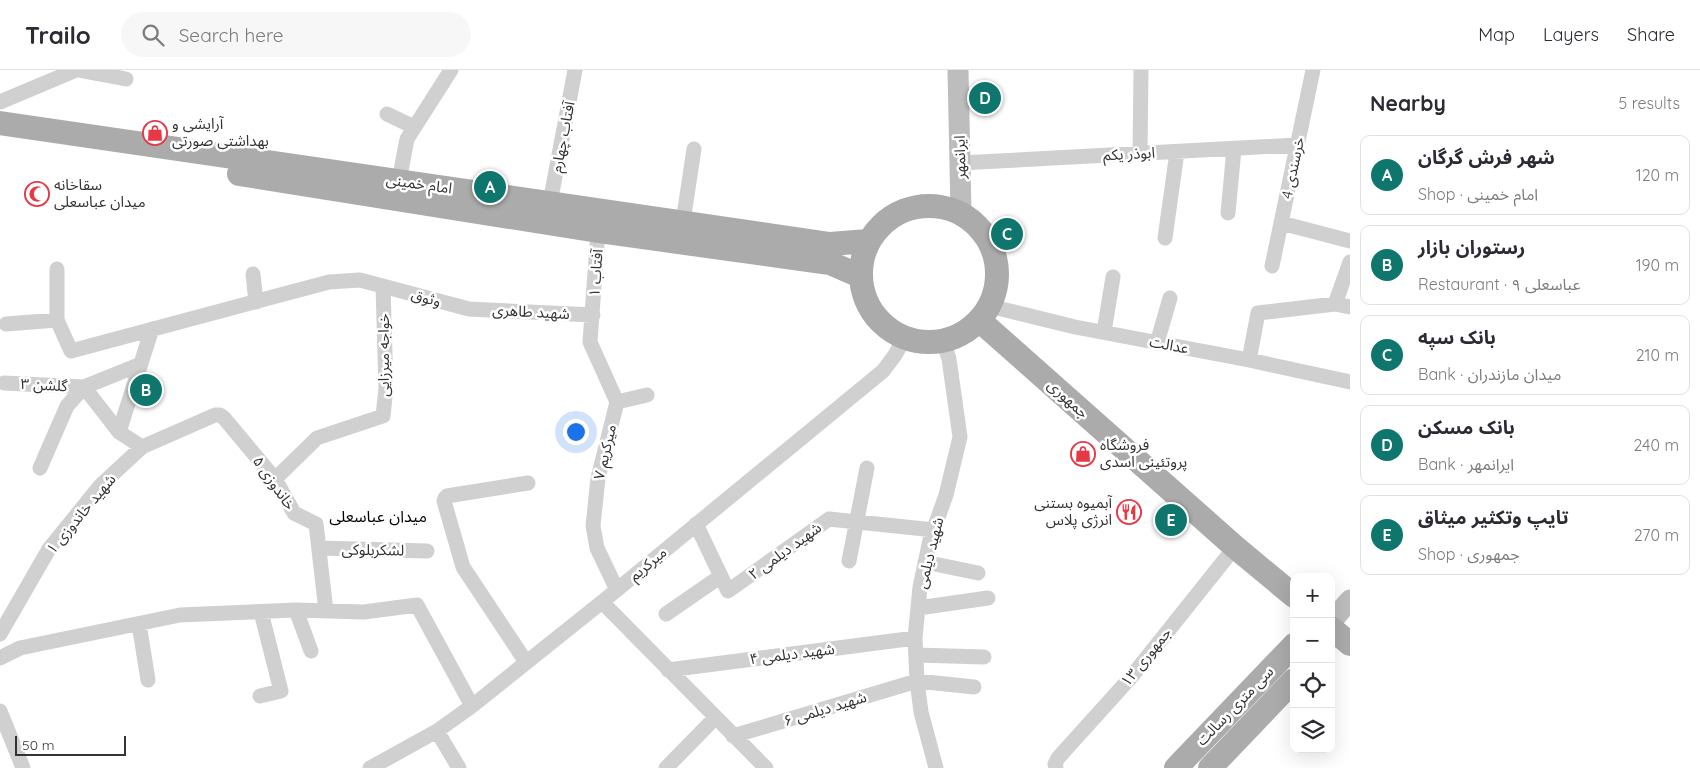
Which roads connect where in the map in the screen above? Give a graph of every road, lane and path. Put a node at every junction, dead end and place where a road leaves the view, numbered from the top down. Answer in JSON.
{"nodes":[{"id":1,"x":77,"y":70,"type":"edge"},
{"id":2,"x":451,"y":70,"type":"edge"},
{"id":3,"x":575,"y":70,"type":"edge"},
{"id":4,"x":958,"y":70,"type":"edge"},
{"id":5,"x":1141,"y":70,"type":"edge"},
{"id":6,"x":1314,"y":70,"type":"edge"},
{"id":7,"x":126,"y":79,"type":"dead end"},
{"id":8,"x":0,"y":102,"type":"edge"},
{"id":9,"x":387,"y":114,"type":"dead end"},
{"id":10,"x":0,"y":123,"type":"edge"},
{"id":11,"x":414,"y":127,"type":"junction"},
{"id":12,"x":0,"y":136,"type":"edge"},
{"id":13,"x":1297,"y":145,"type":"junction"},
{"id":14,"x":694,"y":148,"type":"dead end"},
{"id":15,"x":1234,"y":149,"type":"junction"},
{"id":16,"x":1177,"y":152,"type":"junction"},
{"id":17,"x":1140,"y":154,"type":"junction"},
{"id":18,"x":960,"y":163,"type":"junction"},
{"id":19,"x":400,"y":181,"type":"junction"},
{"id":20,"x":550,"y":203,"type":"junction"},
{"id":21,"x":961,"y":213,"type":"junction"},
{"id":22,"x":1228,"y":213,"type":"dead end"},
{"id":23,"x":683,"y":222,"type":"junction"},
{"id":24,"x":1281,"y":223,"type":"junction"},
{"id":25,"x":598,"y":231,"type":"junction"},
{"id":26,"x":1165,"y":238,"type":"dead end"},
{"id":27,"x":868,"y":241,"type":"junction"},
{"id":28,"x":1350,"y":241,"type":"edge"},
{"id":29,"x":1350,"y":262,"type":"edge"},
{"id":30,"x":1272,"y":266,"type":"dead end"},
{"id":31,"x":57,"y":269,"type":"dead end"},
{"id":32,"x":253,"y":274,"type":"dead end"},
{"id":33,"x":860,"y":276,"type":"junction"},
{"id":34,"x":1113,"y":277,"type":"dead end"},
{"id":35,"x":383,"y":286,"type":"junction"},
{"id":36,"x":1170,"y":298,"type":"dead end"},
{"id":37,"x":256,"y":302,"type":"junction"},
{"id":38,"x":1342,"y":305,"type":"edge"},
{"id":39,"x":469,"y":309,"type":"joint"},
{"id":40,"x":984,"y":313,"type":"junction"},
{"id":41,"x":593,"y":315,"type":"junction"},
{"id":42,"x":57,"y":320,"type":"junction"},
{"id":43,"x":6,"y":324,"type":"dead end"},
{"id":44,"x":152,"y":329,"type":"junction"},
{"id":45,"x":1104,"y":332,"type":"junction"},
{"id":46,"x":905,"y":337,"type":"junction"},
{"id":47,"x":943,"y":340,"type":"junction"},
{"id":48,"x":1157,"y":342,"type":"junction"},
{"id":49,"x":1249,"y":360,"type":"junction"},
{"id":50,"x":141,"y":364,"type":"junction"},
{"id":51,"x":1350,"y":382,"type":"edge"},
{"id":52,"x":4,"y":383,"type":"dead end"},
{"id":53,"x":84,"y":387,"type":"junction"},
{"id":54,"x":647,"y":396,"type":"dead end"},
{"id":55,"x":617,"y":402,"type":"junction"},
{"id":56,"x":220,"y":415,"type":"joint"},
{"id":57,"x":119,"y":432,"type":"junction"},
{"id":58,"x":142,"y":447,"type":"junction"},
{"id":59,"x":40,"y":468,"type":"dead end"},
{"id":60,"x":868,"y":468,"type":"dead end"},
{"id":61,"x":274,"y":479,"type":"junction"},
{"id":62,"x":528,"y":483,"type":"dead end"},
{"id":63,"x":856,"y":521,"type":"junction"},
{"id":64,"x":696,"y":524,"type":"junction"},
{"id":65,"x":934,"y":530,"type":"junction"},
{"id":66,"x":319,"y":548,"type":"junction"},
{"id":67,"x":1235,"y":548,"type":"junction"},
{"id":68,"x":427,"y":551,"type":"dead end"},
{"id":69,"x":849,"y":561,"type":"dead end"},
{"id":70,"x":925,"y":562,"type":"junction"},
{"id":71,"x":978,"y":573,"type":"dead end"},
{"id":72,"x":721,"y":576,"type":"junction"},
{"id":73,"x":617,"y":590,"type":"junction"},
{"id":74,"x":1290,"y":593,"type":"edge"},
{"id":75,"x":988,"y":598,"type":"dead end"},
{"id":76,"x":1350,"y":600,"type":"edge"},
{"id":77,"x":602,"y":602,"type":"junction"},
{"id":78,"x":918,"y":608,"type":"junction"},
{"id":79,"x":296,"y":610,"type":"junction"},
{"id":80,"x":326,"y":611,"type":"junction"},
{"id":81,"x":261,"y":612,"type":"junction"},
{"id":82,"x":666,"y":614,"type":"dead end"},
{"id":83,"x":1334,"y":618,"type":"edge"},
{"id":84,"x":138,"y":624,"type":"junction"},
{"id":85,"x":1335,"y":631,"type":"edge"},
{"id":86,"x":0,"y":634,"type":"edge"},
{"id":87,"x":915,"y":638,"type":"junction"},
{"id":88,"x":1350,"y":644,"type":"edge"},
{"id":89,"x":1290,"y":649,"type":"edge"},
{"id":90,"x":311,"y":650,"type":"dead end"},
{"id":91,"x":916,"y":655,"type":"junction"},
{"id":92,"x":0,"y":658,"type":"edge"},
{"id":93,"x":984,"y":658,"type":"dead end"},
{"id":94,"x":526,"y":662,"type":"junction"},
{"id":95,"x":668,"y":670,"type":"junction"},
{"id":96,"x":148,"y":680,"type":"dead end"},
{"id":97,"x":916,"y":681,"type":"junction"},
{"id":98,"x":1290,"y":684,"type":"edge"},
{"id":99,"x":974,"y":687,"type":"dead end"},
{"id":100,"x":260,"y":696,"type":"dead end"},
{"id":101,"x":472,"y":706,"type":"junction"},
{"id":102,"x":0,"y":711,"type":"edge"},
{"id":103,"x":715,"y":718,"type":"junction"},
{"id":104,"x":438,"y":731,"type":"junction"},
{"id":105,"x":733,"y":736,"type":"junction"},
{"id":106,"x":1056,"y":766,"type":"edge"},
{"id":107,"x":23,"y":768,"type":"edge"},
{"id":108,"x":370,"y":768,"type":"edge"},
{"id":109,"x":459,"y":768,"type":"edge"},
{"id":110,"x":666,"y":768,"type":"edge"},
{"id":111,"x":766,"y":768,"type":"edge"},
{"id":112,"x":936,"y":768,"type":"edge"},
{"id":113,"x":1176,"y":768,"type":"edge"},
{"id":114,"x":1210,"y":768,"type":"edge"}],
"edges":[{"from":1,"to":7,"type":"street"},
{"from":1,"to":8,"type":"street"},
{"from":2,"to":11,"type":"street"},
{"from":3,"to":20,"type":"street","name":"آفتاب چهارم"},
{"from":4,"to":18,"type":"main road","name":"ایرانمهر"},
{"from":5,"to":17,"type":"street"},
{"from":6,"to":13,"type":"street","name":"خرسندی 4"},
{"from":9,"to":11,"type":"street"},
{"from":10,"to":19,"type":"main road","name":"امام خمینی"},
{"from":11,"to":19,"type":"street"},
{"from":12,"to":25,"type":"main road","name":"امام خمینی"},
{"from":13,"to":15,"type":"street","name":"ابوذر یکم"},
{"from":13,"to":24,"type":"street","name":"خرسندی 4"},
{"from":14,"to":23,"type":"street"},
{"from":15,"to":16,"type":"street","name":"ابوذر یکم"},
{"from":15,"to":22,"type":"street"},
{"from":16,"to":17,"type":"street","name":"ابوذر یکم"},
{"from":16,"to":26,"type":"street"},
{"from":17,"to":18,"type":"street","name":"ابوذر یکم"},
{"from":18,"to":21,"type":"main road","name":"ایرانمهر"},
{"from":19,"to":20,"type":"main road","name":"امام خمینی"},
{"from":20,"to":23,"type":"main road","name":"امام خمینی"},
{"from":21,"to":27,"type":"main road"},
{"from":21,"to":40,"type":"main road"},
{"from":23,"to":27,"type":"main road","name":"امام خمینی"},
{"from":24,"to":28,"type":"street"},
{"from":24,"to":30,"type":"street","name":"خرسندی 4"},
{"from":25,"to":33,"type":"main road","name":"امام خمینی"},
{"from":25,"to":41,"type":"street","name":"۱ آفتاب"},
{"from":27,"to":33,"type":"main road"},
{"from":29,"to":38,"type":"street"},
{"from":31,"to":42,"type":"street"},
{"from":32,"to":37,"type":"street"},
{"from":33,"to":46,"type":"main road"},
{"from":34,"to":45,"type":"street"},
{"from":35,"to":37,"type":"street","name":"وثوق"},
{"from":35,"to":39,"type":"street","name":"وثوق"},
{"from":35,"to":61,"type":"street","name":"خواجه میرزایی"},
{"from":36,"to":48,"type":"street"},
{"from":37,"to":44,"type":"street","name":"وثوق"},
{"from":38,"to":49,"type":"street"},
{"from":39,"to":41,"type":"street","name":"شهید طاهری"},
{"from":40,"to":45,"type":"street","name":"عدالت"},
{"from":40,"to":47,"type":"main road"},
{"from":40,"to":67,"type":"main road","name":"جمهوری"},
{"from":41,"to":55,"type":"street"},
{"from":42,"to":43,"type":"street"},
{"from":42,"to":44,"type":"street","name":"وثوق"},
{"from":44,"to":50,"type":"street"},
{"from":45,"to":48,"type":"street","name":"عدالت"},
{"from":46,"to":47,"type":"main road"},
{"from":46,"to":64,"type":"street","name":"میرکریم"},
{"from":47,"to":65,"type":"street","name":"شهید دیلمی"},
{"from":48,"to":49,"type":"street","name":"عدالت"},
{"from":49,"to":51,"type":"street","name":"عدالت"},
{"from":50,"to":53,"type":"street"},
{"from":50,"to":57,"type":"street"},
{"from":52,"to":53,"type":"street","name":"۳ گلشن"},
{"from":53,"to":57,"type":"street"},
{"from":53,"to":59,"type":"street"},
{"from":54,"to":55,"type":"street"},
{"from":55,"to":73,"type":"street","name":"۷ میرکریم"},
{"from":56,"to":58,"type":"street","name":"۱ شهید خاندوزی"},
{"from":56,"to":61,"type":"street","name":"خاندوزی ۵"},
{"from":57,"to":58,"type":"street"},
{"from":58,"to":86,"type":"street","name":"۱ شهید خاندوزی"},
{"from":60,"to":63,"type":"street"},
{"from":61,"to":66,"type":"street","name":"خاندوزی ۵"},
{"from":62,"to":94,"type":"street"},
{"from":63,"to":65,"type":"street","name":"۲ شهید دیلمی"},
{"from":63,"to":69,"type":"street"},
{"from":63,"to":72,"type":"street","name":"۲ شهید دیلمی"},
{"from":64,"to":72,"type":"street"},
{"from":64,"to":73,"type":"street","name":"میرکریم"},
{"from":65,"to":70,"type":"street","name":"شهید دیلمی"},
{"from":66,"to":68,"type":"street","name":"لشکربلوکی"},
{"from":66,"to":80,"type":"street","name":"خاندوزی ۵"},
{"from":67,"to":74,"type":"main road","name":"جمهوری"},
{"from":67,"to":106,"type":"street","name":"۱۳ جمهوری"},
{"from":70,"to":71,"type":"street"},
{"from":70,"to":78,"type":"street","name":"شهید دیلمی"},
{"from":72,"to":82,"type":"street"},
{"from":73,"to":77,"type":"street","name":"میرکریم"},
{"from":75,"to":78,"type":"street"},
{"from":76,"to":83,"type":"main road"},
{"from":77,"to":94,"type":"street","name":"میرکریم"},
{"from":77,"to":95,"type":"street"},
{"from":78,"to":87,"type":"street","name":"شهید دیلمی"},
{"from":79,"to":80,"type":"street"},
{"from":79,"to":81,"type":"street"},
{"from":79,"to":90,"type":"street"},
{"from":80,"to":101,"type":"street"},
{"from":81,"to":84,"type":"street"},
{"from":81,"to":100,"type":"street"},
{"from":84,"to":92,"type":"street"},
{"from":84,"to":96,"type":"street"},
{"from":85,"to":88,"type":"main road"},
{"from":87,"to":91,"type":"street","name":"شهید دیلمی"},
{"from":87,"to":95,"type":"street","name":"۴ شهید دیلمی"},
{"from":89,"to":113,"type":"main road","name":"سی متری رسالت"},
{"from":91,"to":93,"type":"street"},
{"from":91,"to":97,"type":"street","name":"شهید دیلمی"},
{"from":94,"to":101,"type":"street","name":"میرکریم"},
{"from":95,"to":103,"type":"street"},
{"from":97,"to":99,"type":"street"},
{"from":97,"to":105,"type":"street","name":"۶ شهید دیلمی"},
{"from":97,"to":112,"type":"street","name":"شهید دیلمی"},
{"from":98,"to":114,"type":"main road","name":"سی متری رسالت"},
{"from":101,"to":104,"type":"street","name":"میرکریم"},
{"from":102,"to":107,"type":"street"},
{"from":103,"to":105,"type":"street"},
{"from":103,"to":110,"type":"street"},
{"from":104,"to":108,"type":"street","name":"میرکریم"},
{"from":104,"to":109,"type":"street"},
{"from":105,"to":111,"type":"street"}]}
